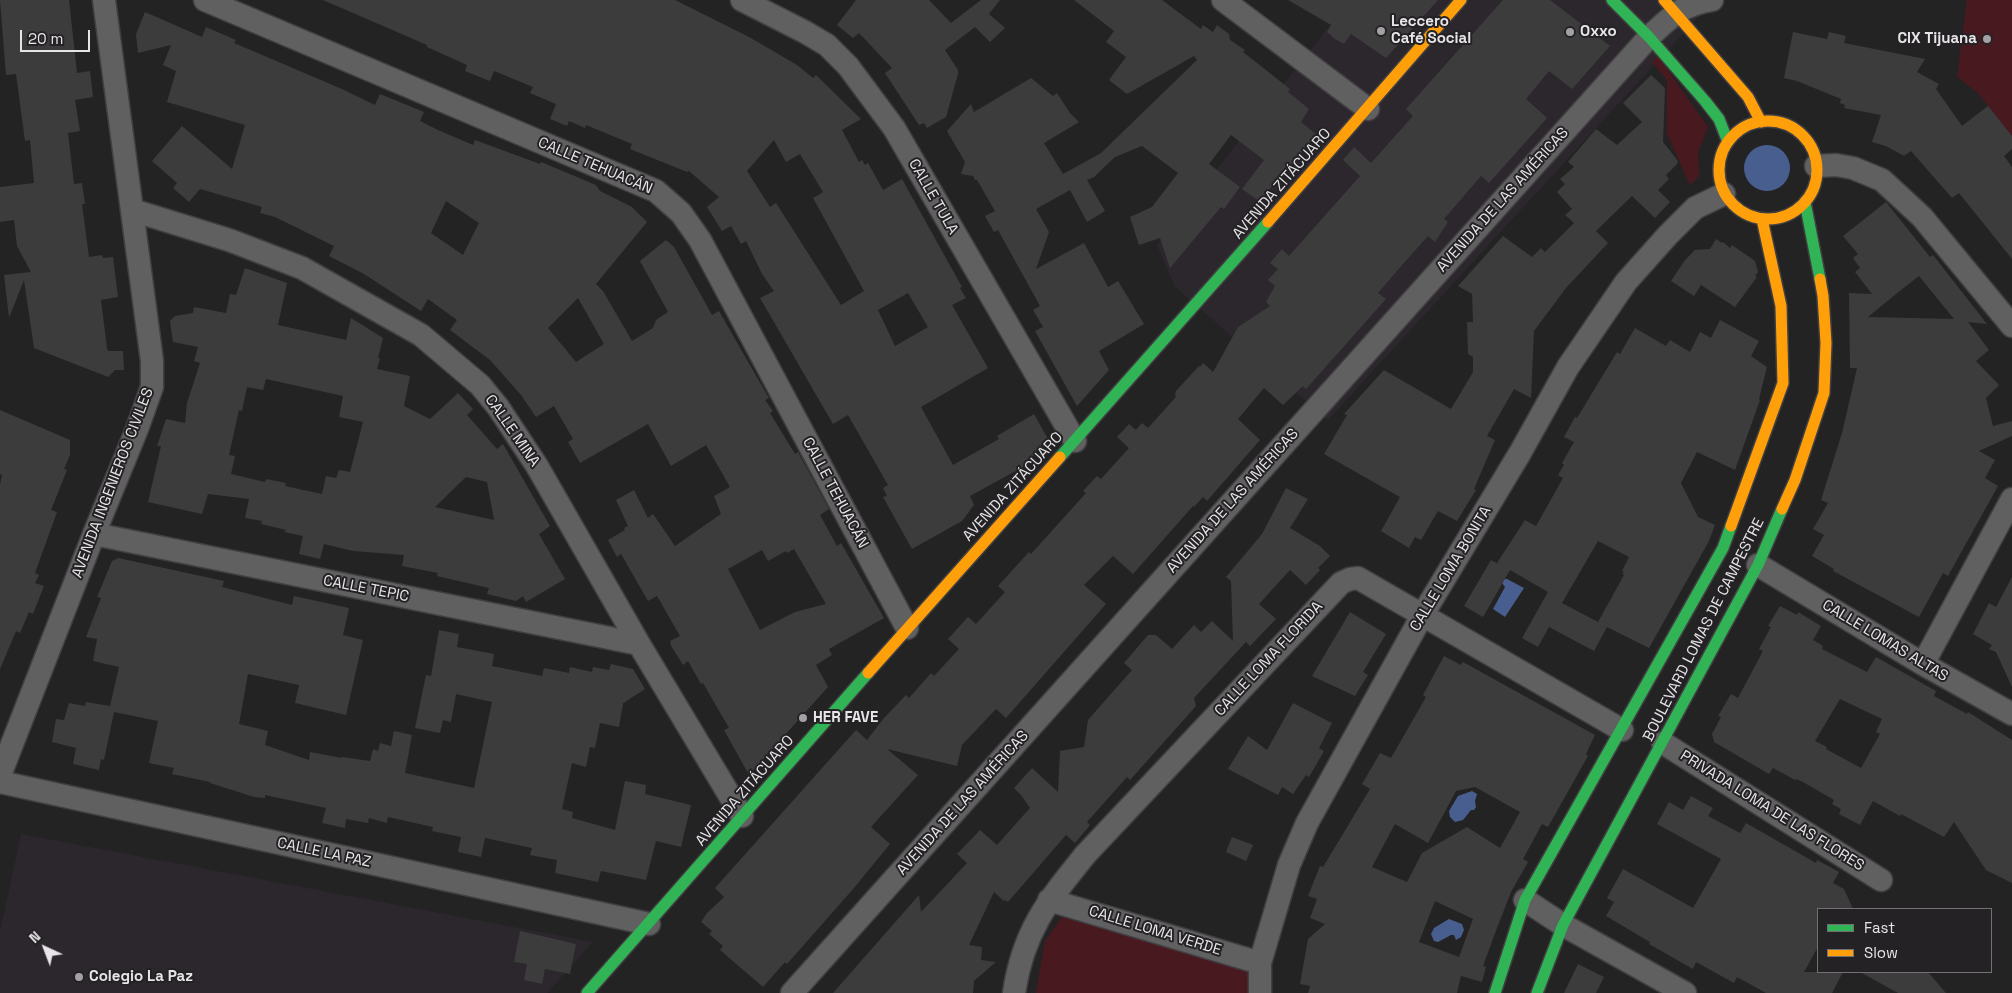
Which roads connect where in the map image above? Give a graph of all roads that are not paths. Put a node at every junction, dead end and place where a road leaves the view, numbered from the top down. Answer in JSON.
{"nodes":[{"id":1,"x":104,"y":0,"type":"edge"},
{"id":2,"x":205,"y":0,"type":"edge"},
{"id":3,"x":742,"y":0,"type":"edge"},
{"id":4,"x":1223,"y":0,"type":"edge"},
{"id":5,"x":1461,"y":0,"type":"edge"},
{"id":6,"x":1612,"y":0,"type":"edge"},
{"id":7,"x":1712,"y":0,"type":"edge"},
{"id":8,"x":1670,"y":6,"type":"edge"},
{"id":9,"x":1649,"y":37,"type":"junction"},
{"id":10,"x":1368,"y":109,"type":"junction"},
{"id":11,"x":1761,"y":122,"type":"junction"},
{"id":12,"x":1728,"y":142,"type":"junction"},
{"id":13,"x":1816,"y":166,"type":"junction"},
{"id":14,"x":1724,"y":194,"type":"junction"},
{"id":15,"x":1805,"y":202,"type":"junction"},
{"id":16,"x":132,"y":210,"type":"junction"},
{"id":17,"x":1762,"y":219,"type":"junction"},
{"id":18,"x":2012,"y":326,"type":"edge"},
{"id":19,"x":1075,"y":441,"type":"junction"},
{"id":20,"x":2012,"y":499,"type":"edge"},
{"id":21,"x":94,"y":534,"type":"junction"},
{"id":22,"x":1758,"y":566,"type":"junction"},
{"id":23,"x":1423,"y":614,"type":"junction"},
{"id":24,"x":907,"y":628,"type":"junction"},
{"id":25,"x":639,"y":644,"type":"junction"},
{"id":26,"x":1923,"y":664,"type":"junction"},
{"id":27,"x":2012,"y":714,"type":"edge"},
{"id":28,"x":1622,"y":730,"type":"junction"},
{"id":29,"x":1663,"y":743,"type":"junction"},
{"id":30,"x":0,"y":775,"type":"edge"},
{"id":31,"x":0,"y":782,"type":"edge"},
{"id":32,"x":742,"y":816,"type":"junction"},
{"id":33,"x":1881,"y":880,"type":"dead end"},
{"id":34,"x":1049,"y":900,"type":"junction"},
{"id":35,"x":1525,"y":900,"type":"junction"},
{"id":36,"x":648,"y":924,"type":"junction"},
{"id":37,"x":1563,"y":925,"type":"junction"},
{"id":38,"x":1260,"y":963,"type":"junction"},
{"id":39,"x":587,"y":993,"type":"edge"},
{"id":40,"x":792,"y":993,"type":"edge"},
{"id":41,"x":1014,"y":993,"type":"edge"},
{"id":42,"x":1260,"y":993,"type":"edge"},
{"id":43,"x":1495,"y":993,"type":"edge"},
{"id":44,"x":1537,"y":993,"type":"edge"},
{"id":45,"x":1685,"y":993,"type":"edge"}],
"edges":[{"from":1,"to":16,"type":"street","name":"AVENIDA INGENIEROS CIVILES"},
{"from":2,"to":24,"type":"street","name":"CALLE TEHUACÁN"},
{"from":3,"to":19,"type":"street","name":"CALLE TULA"},
{"from":4,"to":10,"type":"street"},
{"from":5,"to":10,"type":"main road","name":"AVENIDA ZITÁCUARO"},
{"from":6,"to":9,"type":"main road"},
{"from":7,"to":8,"type":"street"},
{"from":8,"to":9,"type":"street","name":"AVENIDA DE LAS AMÉRICAS"},
{"from":8,"to":11,"type":"main road"},
{"from":9,"to":12,"type":"main road"},
{"from":9,"to":40,"type":"street","name":"AVENIDA DE LAS AMÉRICAS"},
{"from":10,"to":19,"type":"main road","name":"AVENIDA ZITÁCUARO"},
{"from":11,"to":12,"type":"main road"},
{"from":11,"to":13,"type":"main road"},
{"from":12,"to":14,"type":"main road"},
{"from":13,"to":15,"type":"main road"},
{"from":13,"to":18,"type":"street"},
{"from":14,"to":17,"type":"main road"},
{"from":14,"to":23,"type":"street","name":"CALLE LOMA BONITA"},
{"from":15,"to":17,"type":"main road"},
{"from":15,"to":22,"type":"main road","name":"BOULEVARD LOMAS DE CAMPESTRE"},
{"from":16,"to":21,"type":"street","name":"AVENIDA INGENIEROS CIVILES"},
{"from":16,"to":25,"type":"street","name":"CALLE MINA"},
{"from":17,"to":28,"type":"main road","name":"BOULEVARD LOMAS DE CAMPESTRE"},
{"from":19,"to":24,"type":"main road","name":"AVENIDA ZITÁCUARO"},
{"from":20,"to":26,"type":"street"},
{"from":21,"to":25,"type":"street","name":"CALLE TEPIC"},
{"from":21,"to":30,"type":"street","name":"AVENIDA INGENIEROS CIVILES"},
{"from":22,"to":26,"type":"street","name":"CALLE LOMAS ALTAS"},
{"from":22,"to":29,"type":"main road","name":"BOULEVARD LOMAS DE CAMPESTRE"},
{"from":23,"to":28,"type":"street","name":"CALLE LOMA FLORIDA"},
{"from":23,"to":34,"type":"street","name":"CALLE LOMA FLORIDA"},
{"from":23,"to":38,"type":"street","name":"CALLE LOMA BONITA"},
{"from":24,"to":32,"type":"main road","name":"AVENIDA ZITÁCUARO"},
{"from":25,"to":32,"type":"street","name":"CALLE MINA"},
{"from":26,"to":27,"type":"street","name":"CALLE LOMAS ALTAS"},
{"from":28,"to":35,"type":"main road","name":"BOULEVARD LOMAS DE CAMPESTRE"},
{"from":29,"to":33,"type":"street","name":"PRIVADA LOMA DE LAS FLORES"},
{"from":29,"to":37,"type":"main road","name":"BOULEVARD LOMAS DE CAMPESTRE"},
{"from":31,"to":36,"type":"street","name":"CALLE LA PAZ"},
{"from":32,"to":36,"type":"main road","name":"AVENIDA ZITÁCUARO"},
{"from":34,"to":38,"type":"street","name":"CALLE LOMA VERDE"},
{"from":34,"to":41,"type":"street","name":"CALLE LOMA FLORIDA"},
{"from":35,"to":37,"type":"street"},
{"from":35,"to":43,"type":"main road","name":"BOULEVARD LOMAS DE CAMPESTRE"},
{"from":36,"to":39,"type":"main road","name":"AVENIDA ZITÁCUARO"},
{"from":37,"to":44,"type":"main road","name":"BOULEVARD LOMAS DE CAMPESTRE"},
{"from":37,"to":45,"type":"street"},
{"from":38,"to":42,"type":"street","name":"CALLE LOMA BONITA"}]}
